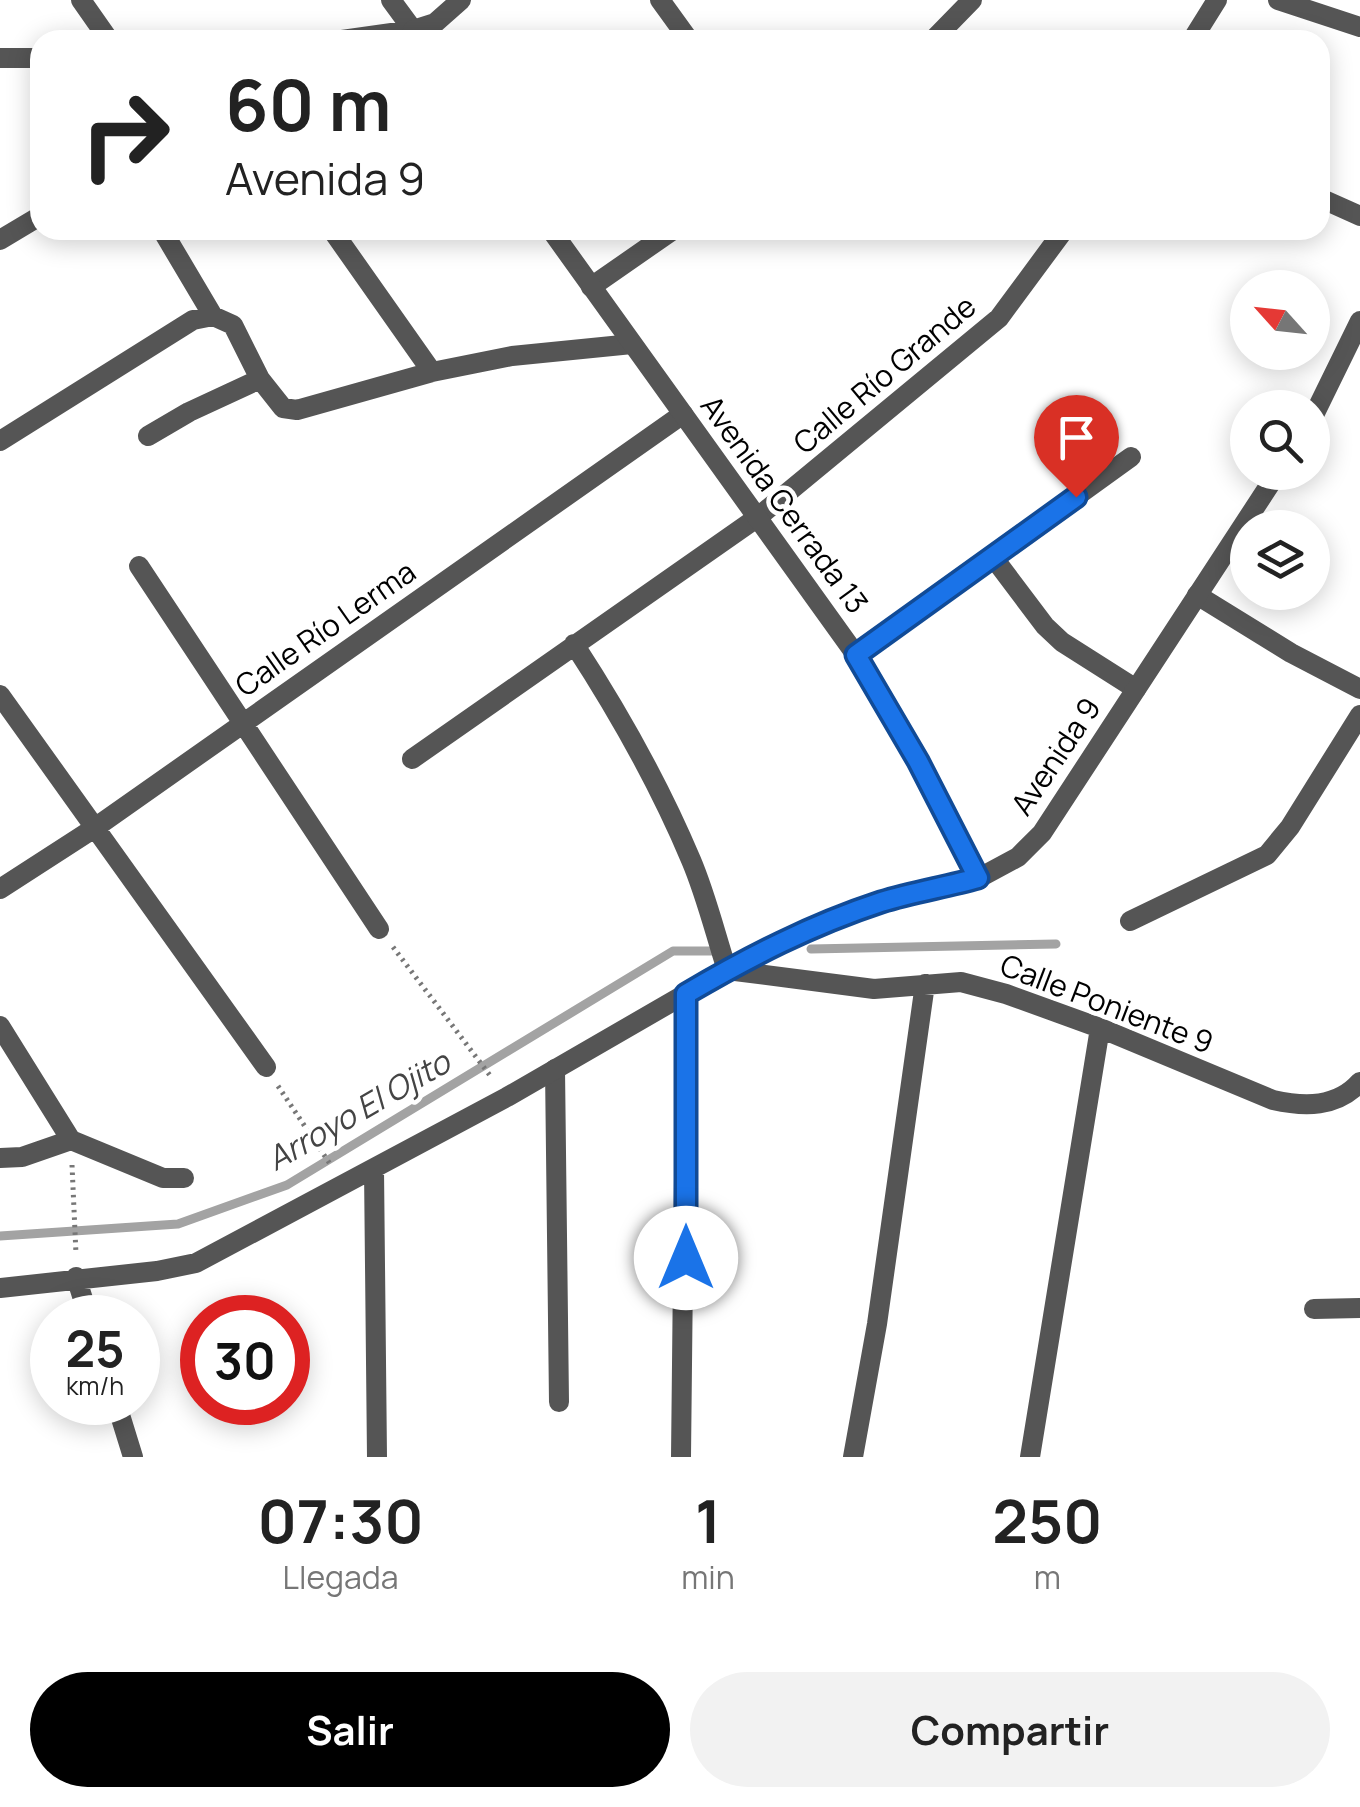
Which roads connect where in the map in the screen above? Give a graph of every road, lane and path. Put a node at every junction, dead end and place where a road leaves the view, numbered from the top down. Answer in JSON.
{"nodes":[{"id":1,"x":81,"y":0,"type":"edge"},
{"id":2,"x":391,"y":0,"type":"edge"},
{"id":3,"x":461,"y":0,"type":"edge"},
{"id":4,"x":660,"y":0,"type":"edge"},
{"id":5,"x":972,"y":0,"type":"edge"},
{"id":6,"x":1218,"y":0,"type":"edge"},
{"id":7,"x":1278,"y":0,"type":"edge"},
{"id":8,"x":1360,"y":27,"type":"edge"},
{"id":9,"x":102,"y":30,"type":"edge"},
{"id":10,"x":412,"y":30,"type":"edge"},
{"id":11,"x":423,"y":30,"type":"edge"},
{"id":12,"x":682,"y":30,"type":"edge"},
{"id":13,"x":943,"y":30,"type":"edge"},
{"id":14,"x":1198,"y":30,"type":"edge"},
{"id":15,"x":0,"y":58,"type":"edge"},
{"id":16,"x":30,"y":58,"type":"edge"},
{"id":17,"x":1330,"y":202,"type":"edge"},
{"id":18,"x":1360,"y":216,"type":"edge"},
{"id":19,"x":30,"y":222,"type":"edge"},
{"id":20,"x":0,"y":240,"type":"edge"},
{"id":21,"x":168,"y":240,"type":"edge"},
{"id":22,"x":339,"y":240,"type":"edge"},
{"id":23,"x":558,"y":240,"type":"edge"},
{"id":24,"x":659,"y":240,"type":"edge"},
{"id":25,"x":1057,"y":240,"type":"edge"},
{"id":26,"x":591,"y":287,"type":"junction"},
{"id":27,"x":213,"y":316,"type":"junction"},
{"id":28,"x":1360,"y":321,"type":"edge"},
{"id":29,"x":632,"y":344,"type":"junction"},
{"id":30,"x":432,"y":372,"type":"junction"},
{"id":31,"x":260,"y":379,"type":"junction"},
{"id":32,"x":1326,"y":390,"type":"edge"},
{"id":33,"x":684,"y":414,"type":"junction"},
{"id":34,"x":148,"y":436,"type":"dead end"},
{"id":35,"x":0,"y":441,"type":"edge"},
{"id":36,"x":1131,"y":457,"type":"dead end"},
{"id":37,"x":1266,"y":490,"type":"edge"},
{"id":38,"x":758,"y":517,"type":"junction"},
{"id":39,"x":993,"y":557,"type":"junction"},
{"id":40,"x":138,"y":566,"type":"dead end"},
{"id":41,"x":1197,"y":595,"type":"junction"},
{"id":42,"x":574,"y":644,"type":"junction"},
{"id":43,"x":856,"y":655,"type":"junction"},
{"id":44,"x":1360,"y":688,"type":"edge"},
{"id":45,"x":1136,"y":689,"type":"junction"},
{"id":46,"x":0,"y":694,"type":"edge"},
{"id":47,"x":1360,"y":715,"type":"edge"},
{"id":48,"x":243,"y":722,"type":"junction"},
{"id":49,"x":412,"y":760,"type":"dead end"},
{"id":50,"x":96,"y":827,"type":"junction"},
{"id":51,"x":978,"y":878,"type":"junction"},
{"id":52,"x":0,"y":888,"type":"edge"},
{"id":53,"x":1130,"y":921,"type":"dead end"},
{"id":54,"x":379,"y":929,"type":"joint"},
{"id":55,"x":727,"y":970,"type":"junction"},
{"id":56,"x":926,"y":984,"type":"junction"},
{"id":57,"x":686,"y":994,"type":"junction"},
{"id":58,"x":0,"y":1026,"type":"edge"},
{"id":59,"x":1100,"y":1028,"type":"junction"},
{"id":60,"x":266,"y":1067,"type":"joint"},
{"id":61,"x":555,"y":1069,"type":"junction"},
{"id":62,"x":1360,"y":1082,"type":"edge"},
{"id":63,"x":507,"y":1097,"type":"junction"},
{"id":64,"x":70,"y":1140,"type":"junction"},
{"id":65,"x":0,"y":1158,"type":"edge"},
{"id":66,"x":374,"y":1168,"type":"junction"},
{"id":67,"x":184,"y":1178,"type":"dead end"},
{"id":68,"x":344,"y":1185,"type":"junction"},
{"id":69,"x":76,"y":1277,"type":"junction"},
{"id":70,"x":0,"y":1288,"type":"edge"},
{"id":71,"x":82,"y":1295,"type":"edge"},
{"id":72,"x":1314,"y":1308,"type":"dead end"},
{"id":73,"x":1360,"y":1308,"type":"edge"},
{"id":74,"x":560,"y":1402,"type":"dead end"},
{"id":75,"x":123,"y":1425,"type":"edge"},
{"id":76,"x":133,"y":1457,"type":"edge"},
{"id":77,"x":377,"y":1457,"type":"edge"},
{"id":78,"x":681,"y":1457,"type":"edge"},
{"id":79,"x":853,"y":1457,"type":"edge"},
{"id":80,"x":1030,"y":1457,"type":"edge"}],
"edges":[{"from":1,"to":9,"type":"street"},
{"from":2,"to":10,"type":"street"},
{"from":3,"to":11,"type":"street"},
{"from":4,"to":12,"type":"street"},
{"from":5,"to":13,"type":"street"},
{"from":6,"to":14,"type":"street"},
{"from":7,"to":8,"type":"street"},
{"from":15,"to":16,"type":"street"},
{"from":17,"to":18,"type":"street"},
{"from":19,"to":20,"type":"street"},
{"from":21,"to":27,"type":"street"},
{"from":22,"to":30,"type":"street"},
{"from":23,"to":26,"type":"street","name":"Avenida Cerrada 13"},
{"from":24,"to":26,"type":"street"},
{"from":25,"to":38,"type":"street","name":"Calle Río Grande"},
{"from":26,"to":29,"type":"street","name":"Avenida Cerrada 13"},
{"from":27,"to":31,"type":"street"},
{"from":27,"to":35,"type":"street"},
{"from":28,"to":32,"type":"street"},
{"from":29,"to":30,"type":"street"},
{"from":29,"to":33,"type":"street","name":"Avenida Cerrada 13"},
{"from":30,"to":31,"type":"street"},
{"from":31,"to":34,"type":"street"},
{"from":33,"to":38,"type":"street","name":"Avenida Cerrada 13"},
{"from":33,"to":48,"type":"street","name":"Calle Río Lerma"},
{"from":36,"to":39,"type":"street"},
{"from":37,"to":41,"type":"street","name":"Avenida 9"},
{"from":38,"to":42,"type":"street","name":"Calle Río Grande"},
{"from":38,"to":43,"type":"street","name":"Avenida Cerrada 13"},
{"from":39,"to":43,"type":"street"},
{"from":39,"to":45,"type":"street"},
{"from":40,"to":48,"type":"street"},
{"from":41,"to":44,"type":"street"},
{"from":41,"to":45,"type":"street","name":"Avenida 9"},
{"from":42,"to":49,"type":"street","name":"Calle Río Grande"},
{"from":42,"to":55,"type":"street"},
{"from":43,"to":51,"type":"street","name":"Avenida Cerrada 13"},
{"from":45,"to":51,"type":"street","name":"Avenida 9"},
{"from":46,"to":50,"type":"street"},
{"from":47,"to":53,"type":"street"},
{"from":48,"to":50,"type":"street","name":"Calle Río Lerma"},
{"from":48,"to":54,"type":"street"},
{"from":50,"to":52,"type":"street","name":"Calle Río Lerma"},
{"from":50,"to":60,"type":"street"},
{"from":51,"to":55,"type":"street","name":"Avenida 9"},
{"from":54,"to":63,"type":"path"},
{"from":55,"to":56,"type":"street","name":"Calle Poniente 9"},
{"from":55,"to":57,"type":"street"},
{"from":56,"to":59,"type":"street","name":"Calle Poniente 9"},
{"from":56,"to":79,"type":"street"},
{"from":57,"to":61,"type":"street"},
{"from":57,"to":78,"type":"street"},
{"from":58,"to":64,"type":"street"},
{"from":59,"to":62,"type":"street","name":"Calle Poniente 9"},
{"from":59,"to":80,"type":"street"},
{"from":60,"to":68,"type":"path"},
{"from":61,"to":63,"type":"street"},
{"from":61,"to":74,"type":"street"},
{"from":63,"to":66,"type":"street"},
{"from":64,"to":65,"type":"street"},
{"from":64,"to":67,"type":"street"},
{"from":64,"to":69,"type":"path"},
{"from":66,"to":68,"type":"street"},
{"from":66,"to":77,"type":"street"},
{"from":68,"to":69,"type":"street"},
{"from":69,"to":70,"type":"street"},
{"from":69,"to":71,"type":"street"},
{"from":72,"to":73,"type":"street"},
{"from":75,"to":76,"type":"street"}]}
